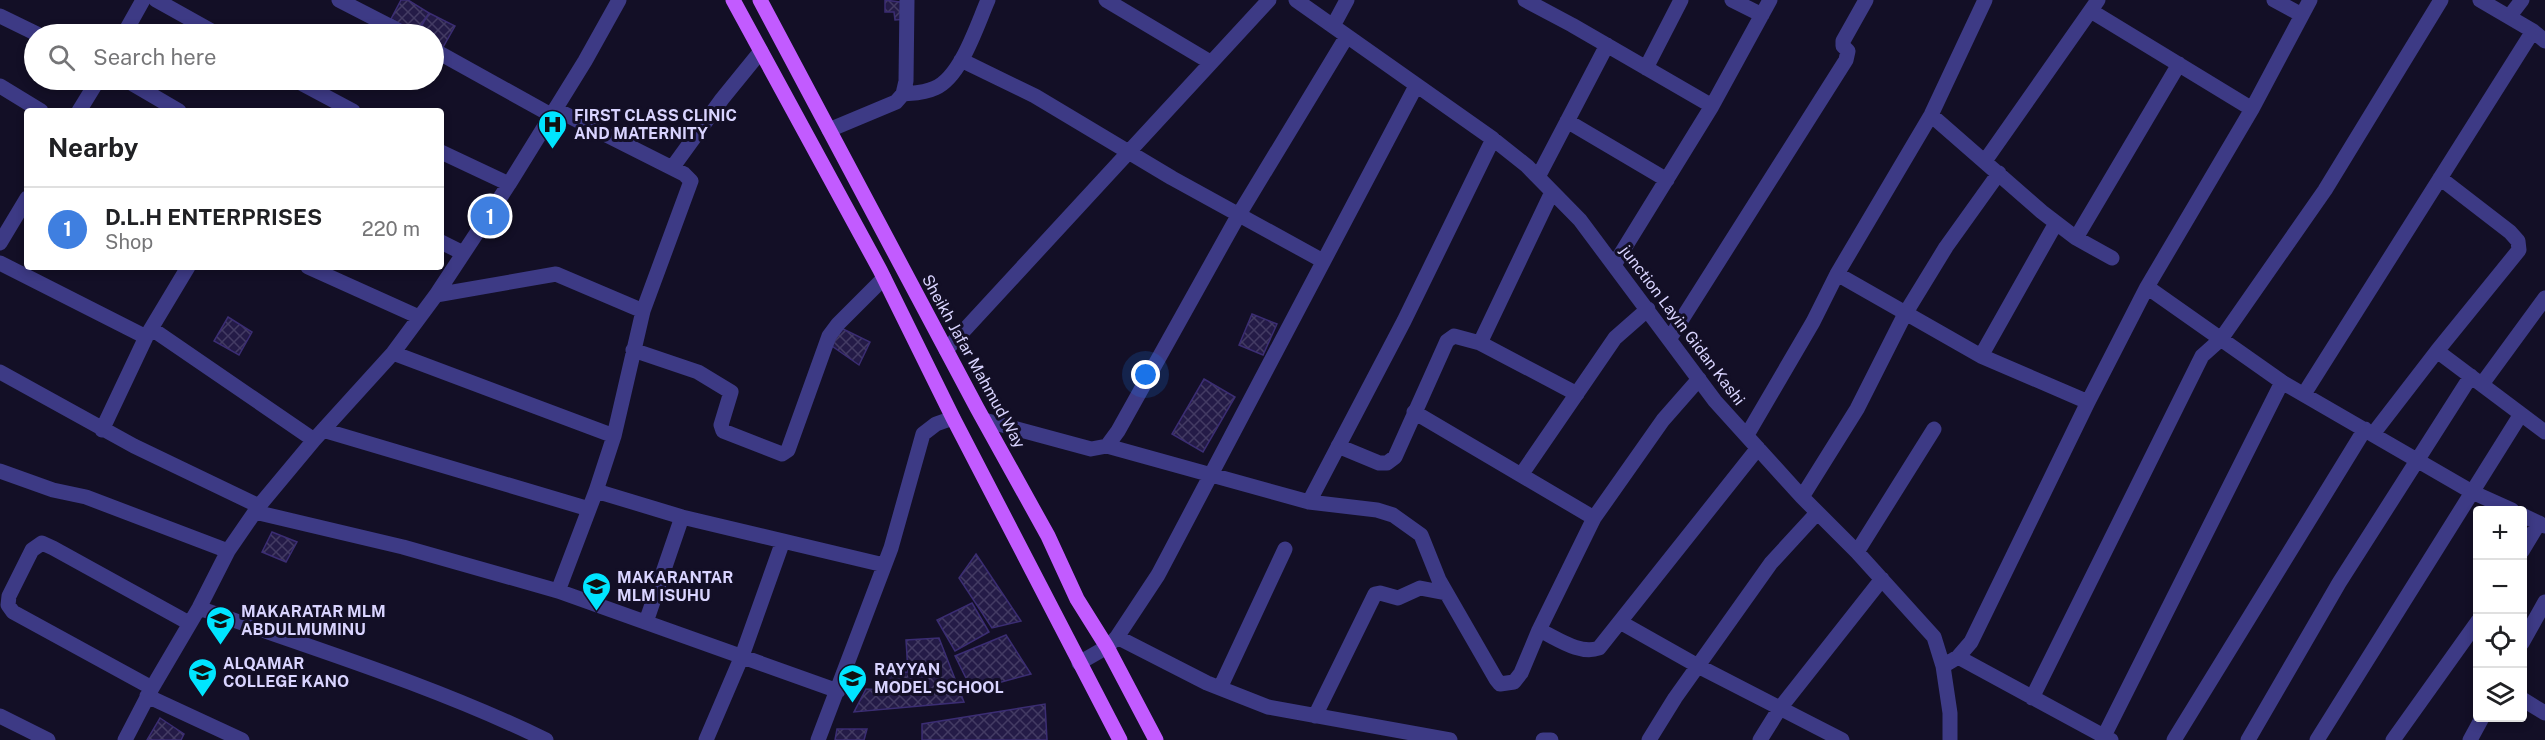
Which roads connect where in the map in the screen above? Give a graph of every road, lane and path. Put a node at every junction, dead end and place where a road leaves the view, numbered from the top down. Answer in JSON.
{"nodes":[{"id":1,"x":143,"y":0,"type":"edge"},
{"id":2,"x":156,"y":0,"type":"edge"},
{"id":3,"x":339,"y":0,"type":"edge"},
{"id":4,"x":619,"y":0,"type":"edge"},
{"id":5,"x":733,"y":0,"type":"edge"},
{"id":6,"x":760,"y":0,"type":"edge"},
{"id":7,"x":907,"y":0,"type":"edge"},
{"id":8,"x":988,"y":0,"type":"edge"},
{"id":9,"x":1106,"y":0,"type":"edge"},
{"id":10,"x":1269,"y":0,"type":"edge"},
{"id":11,"x":1296,"y":0,"type":"edge"},
{"id":12,"x":1347,"y":0,"type":"edge"},
{"id":13,"x":1525,"y":0,"type":"edge"},
{"id":14,"x":1681,"y":0,"type":"edge"},
{"id":15,"x":1732,"y":0,"type":"edge"},
{"id":16,"x":1770,"y":0,"type":"edge"},
{"id":17,"x":1866,"y":0,"type":"edge"},
{"id":18,"x":1985,"y":0,"type":"edge"},
{"id":19,"x":2274,"y":0,"type":"edge"},
{"id":20,"x":2310,"y":0,"type":"edge"},
{"id":21,"x":2441,"y":0,"type":"edge"},
{"id":22,"x":2480,"y":0,"type":"edge"},
{"id":23,"x":2522,"y":0,"type":"edge"},
{"id":24,"x":2094,"y":6,"type":"edge"},
{"id":25,"x":1762,"y":15,"type":"junction"},
{"id":26,"x":2302,"y":15,"type":"junction"},
{"id":27,"x":0,"y":16,"type":"edge"},
{"id":28,"x":2509,"y":17,"type":"junction"},
{"id":29,"x":130,"y":24,"type":"edge"},
{"id":30,"x":199,"y":24,"type":"edge"},
{"id":31,"x":386,"y":24,"type":"edge"},
{"id":32,"x":1333,"y":26,"type":"junction"},
{"id":33,"x":24,"y":27,"type":"edge"},
{"id":34,"x":2533,"y":31,"type":"junction"},
{"id":35,"x":1347,"y":36,"type":"junction"},
{"id":36,"x":2545,"y":41,"type":"edge"},
{"id":37,"x":1607,"y":45,"type":"junction"},
{"id":38,"x":761,"y":51,"type":"junction"},
{"id":39,"x":444,"y":55,"type":"edge"},
{"id":40,"x":961,"y":60,"type":"junction"},
{"id":41,"x":1210,"y":62,"type":"junction"},
{"id":42,"x":2180,"y":64,"type":"junction"},
{"id":43,"x":1646,"y":68,"type":"junction"},
{"id":44,"x":0,"y":86,"type":"edge"},
{"id":45,"x":1416,"y":86,"type":"junction"},
{"id":46,"x":92,"y":90,"type":"edge"},
{"id":47,"x":143,"y":90,"type":"edge"},
{"id":48,"x":314,"y":90,"type":"edge"},
{"id":49,"x":903,"y":94,"type":"junction"},
{"id":50,"x":1712,"y":106,"type":"junction"},
{"id":51,"x":35,"y":108,"type":"edge"},
{"id":52,"x":80,"y":108,"type":"edge"},
{"id":53,"x":174,"y":108,"type":"edge"},
{"id":54,"x":347,"y":108,"type":"edge"},
{"id":55,"x":2252,"y":109,"type":"junction"},
{"id":56,"x":553,"y":112,"type":"junction"},
{"id":57,"x":1931,"y":115,"type":"junction"},
{"id":58,"x":1567,"y":122,"type":"junction"},
{"id":59,"x":829,"y":129,"type":"junction"},
{"id":60,"x":1493,"y":139,"type":"junction"},
{"id":61,"x":1129,"y":151,"type":"junction"},
{"id":62,"x":444,"y":153,"type":"edge"},
{"id":63,"x":1985,"y":160,"type":"junction"},
{"id":64,"x":672,"y":168,"type":"junction"},
{"id":65,"x":1999,"y":172,"type":"junction"},
{"id":66,"x":1538,"y":177,"type":"junction"},
{"id":67,"x":2440,"y":178,"type":"junction"},
{"id":68,"x":1667,"y":180,"type":"junction"},
{"id":69,"x":509,"y":184,"type":"junction"},
{"id":70,"x":1552,"y":192,"type":"junction"},
{"id":71,"x":24,"y":203,"type":"edge"},
{"id":72,"x":1238,"y":216,"type":"junction"},
{"id":73,"x":2056,"y":223,"type":"junction"},
{"id":74,"x":2076,"y":238,"type":"junction"},
{"id":75,"x":0,"y":243,"type":"edge"},
{"id":76,"x":444,"y":244,"type":"edge"},
{"id":77,"x":463,"y":253,"type":"junction"},
{"id":78,"x":2112,"y":258,"type":"dead end"},
{"id":79,"x":1323,"y":261,"type":"junction"},
{"id":80,"x":0,"y":263,"type":"edge"},
{"id":81,"x":1614,"y":265,"type":"junction"},
{"id":82,"x":186,"y":270,"type":"edge"},
{"id":83,"x":315,"y":270,"type":"edge"},
{"id":84,"x":1837,"y":274,"type":"junction"},
{"id":85,"x":884,"y":278,"type":"junction"},
{"id":86,"x":2147,"y":287,"type":"junction"},
{"id":87,"x":436,"y":295,"type":"junction"},
{"id":88,"x":2545,"y":298,"type":"edge"},
{"id":89,"x":1647,"y":309,"type":"junction"},
{"id":90,"x":644,"y":311,"type":"junction"},
{"id":91,"x":1905,"y":314,"type":"junction"},
{"id":92,"x":419,"y":316,"type":"junction"},
{"id":93,"x":149,"y":333,"type":"junction"},
{"id":94,"x":1670,"y":338,"type":"junction"},
{"id":95,"x":2221,"y":339,"type":"junction"},
{"id":96,"x":1480,"y":343,"type":"junction"},
{"id":97,"x":633,"y":350,"type":"junction"},
{"id":98,"x":946,"y":350,"type":"junction"},
{"id":99,"x":2437,"y":351,"type":"junction"},
{"id":100,"x":393,"y":353,"type":"junction"},
{"id":101,"x":1981,"y":356,"type":"junction"},
{"id":102,"x":0,"y":372,"type":"edge"},
{"id":103,"x":1699,"y":379,"type":"junction"},
{"id":104,"x":2477,"y":380,"type":"junction"},
{"id":105,"x":2282,"y":382,"type":"junction"},
{"id":106,"x":1577,"y":394,"type":"junction"},
{"id":107,"x":2304,"y":394,"type":"junction"},
{"id":108,"x":2088,"y":402,"type":"junction"},
{"id":109,"x":1414,"y":412,"type":"junction"},
{"id":110,"x":2521,"y":414,"type":"junction"},
{"id":111,"x":952,"y":418,"type":"junction"},
{"id":112,"x":984,"y":420,"type":"junction"},
{"id":113,"x":102,"y":429,"type":"junction"},
{"id":114,"x":1934,"y":429,"type":"dead end"},
{"id":115,"x":2545,"y":430,"type":"edge"},
{"id":116,"x":2369,"y":432,"type":"junction"},
{"id":117,"x":318,"y":435,"type":"junction"},
{"id":118,"x":1747,"y":435,"type":"junction"},
{"id":119,"x":614,"y":436,"type":"junction"},
{"id":120,"x":1107,"y":446,"type":"junction"},
{"id":121,"x":1338,"y":446,"type":"junction"},
{"id":122,"x":1758,"y":448,"type":"junction"},
{"id":123,"x":2419,"y":460,"type":"junction"},
{"id":124,"x":0,"y":471,"type":"edge"},
{"id":125,"x":1211,"y":475,"type":"junction"},
{"id":126,"x":1521,"y":475,"type":"junction"},
{"id":127,"x":596,"y":490,"type":"junction"},
{"id":128,"x":2472,"y":492,"type":"junction"},
{"id":129,"x":1802,"y":497,"type":"junction"},
{"id":130,"x":1309,"y":502,"type":"junction"},
{"id":131,"x":2503,"y":506,"type":"edge"},
{"id":132,"x":589,"y":508,"type":"junction"},
{"id":133,"x":257,"y":509,"type":"junction"},
{"id":134,"x":1817,"y":513,"type":"junction"},
{"id":135,"x":682,"y":517,"type":"junction"},
{"id":136,"x":2527,"y":517,"type":"edge"},
{"id":137,"x":1594,"y":518,"type":"junction"},
{"id":138,"x":2542,"y":524,"type":"edge"},
{"id":139,"x":783,"y":541,"type":"junction"},
{"id":140,"x":2527,"y":545,"type":"edge"},
{"id":141,"x":1285,"y":549,"type":"dead end"},
{"id":142,"x":228,"y":551,"type":"junction"},
{"id":143,"x":1857,"y":552,"type":"junction"},
{"id":144,"x":884,"y":565,"type":"junction"},
{"id":145,"x":1882,"y":579,"type":"junction"},
{"id":146,"x":558,"y":591,"type":"junction"},
{"id":147,"x":1446,"y":593,"type":"junction"},
{"id":148,"x":199,"y":608,"type":"junction"},
{"id":149,"x":2543,"y":612,"type":"edge"},
{"id":150,"x":1620,"y":621,"type":"junction"},
{"id":151,"x":646,"y":622,"type":"junction"},
{"id":152,"x":189,"y":623,"type":"junction"},
{"id":153,"x":2473,"y":628,"type":"edge"},
{"id":154,"x":1539,"y":630,"type":"junction"},
{"id":155,"x":2527,"y":637,"type":"edge"},
{"id":156,"x":1112,"y":642,"type":"junction"},
{"id":157,"x":742,"y":656,"type":"junction"},
{"id":158,"x":1958,"y":657,"type":"junction"},
{"id":159,"x":1079,"y":663,"type":"junction"},
{"id":160,"x":1698,"y":666,"type":"junction"},
{"id":161,"x":1943,"y":666,"type":"junction"},
{"id":162,"x":1220,"y":688,"type":"junction"},
{"id":163,"x":838,"y":691,"type":"junction"},
{"id":164,"x":149,"y":692,"type":"junction"},
{"id":165,"x":2032,"y":698,"type":"junction"},
{"id":166,"x":2527,"y":702,"type":"edge"},
{"id":167,"x":1780,"y":708,"type":"junction"},
{"id":168,"x":2545,"y":713,"type":"edge"},
{"id":169,"x":0,"y":716,"type":"edge"},
{"id":170,"x":1315,"y":716,"type":"junction"},
{"id":171,"x":2479,"y":722,"type":"edge"},
{"id":172,"x":1392,"y":735,"type":"edge"},
{"id":173,"x":2107,"y":738,"type":"edge"},
{"id":174,"x":48,"y":740,"type":"edge"},
{"id":175,"x":125,"y":740,"type":"edge"},
{"id":176,"x":242,"y":740,"type":"edge"},
{"id":177,"x":546,"y":740,"type":"edge"},
{"id":178,"x":706,"y":740,"type":"edge"},
{"id":179,"x":818,"y":740,"type":"edge"},
{"id":180,"x":1120,"y":740,"type":"edge"},
{"id":181,"x":1156,"y":740,"type":"edge"},
{"id":182,"x":1450,"y":740,"type":"edge"},
{"id":183,"x":1543,"y":740,"type":"edge"},
{"id":184,"x":1551,"y":740,"type":"edge"},
{"id":185,"x":1649,"y":740,"type":"edge"},
{"id":186,"x":1760,"y":740,"type":"edge"},
{"id":187,"x":1842,"y":740,"type":"edge"},
{"id":188,"x":1950,"y":740,"type":"edge"},
{"id":189,"x":2174,"y":740,"type":"edge"},
{"id":190,"x":2248,"y":740,"type":"edge"},
{"id":191,"x":2317,"y":740,"type":"edge"},
{"id":192,"x":2393,"y":740,"type":"edge"},
{"id":193,"x":2470,"y":740,"type":"edge"}],
"edges":[{"from":1,"to":29,"type":"street"},
{"from":2,"to":30,"type":"street"},
{"from":3,"to":31,"type":"street"},
{"from":4,"to":56,"type":"street"},
{"from":5,"to":38,"type":"main road"},
{"from":6,"to":59,"type":"main road","name":"Sheikh Jafar Mahmud Way"},
{"from":7,"to":49,"type":"street"},
{"from":8,"to":40,"type":"street"},
{"from":9,"to":41,"type":"street"},
{"from":10,"to":41,"type":"street"},
{"from":11,"to":32,"type":"street","name":"junction Layin Gidan Kashi"},
{"from":12,"to":32,"type":"street"},
{"from":13,"to":37,"type":"street"},
{"from":14,"to":43,"type":"street"},
{"from":15,"to":25,"type":"street"},
{"from":16,"to":25,"type":"street"},
{"from":17,"to":94,"type":"street"},
{"from":18,"to":57,"type":"street"},
{"from":19,"to":26,"type":"street"},
{"from":20,"to":26,"type":"street"},
{"from":21,"to":95,"type":"street"},
{"from":22,"to":28,"type":"street"},
{"from":23,"to":28,"type":"street"},
{"from":24,"to":42,"type":"street"},
{"from":24,"to":63,"type":"street"},
{"from":25,"to":50,"type":"street"},
{"from":26,"to":55,"type":"street"},
{"from":27,"to":33,"type":"street"},
{"from":28,"to":34,"type":"street"},
{"from":32,"to":35,"type":"street","name":"junction Layin Gidan Kashi"},
{"from":34,"to":36,"type":"street"},
{"from":34,"to":67,"type":"street"},
{"from":35,"to":45,"type":"street","name":"junction Layin Gidan Kashi"},
{"from":35,"to":72,"type":"street"},
{"from":37,"to":43,"type":"street"},
{"from":37,"to":58,"type":"street"},
{"from":38,"to":64,"type":"street"},
{"from":38,"to":85,"type":"main road"},
{"from":39,"to":56,"type":"street"},
{"from":40,"to":49,"type":"street"},
{"from":40,"to":61,"type":"street"},
{"from":41,"to":61,"type":"street"},
{"from":42,"to":55,"type":"street"},
{"from":42,"to":74,"type":"street"},
{"from":43,"to":50,"type":"street"},
{"from":44,"to":51,"type":"street"},
{"from":45,"to":60,"type":"street","name":"junction Layin Gidan Kashi"},
{"from":45,"to":79,"type":"street"},
{"from":46,"to":52,"type":"street"},
{"from":47,"to":53,"type":"street"},
{"from":48,"to":54,"type":"street"},
{"from":49,"to":59,"type":"street"},
{"from":50,"to":68,"type":"street"},
{"from":55,"to":86,"type":"street"},
{"from":56,"to":64,"type":"street"},
{"from":56,"to":69,"type":"street"},
{"from":57,"to":63,"type":"street"},
{"from":57,"to":84,"type":"street"},
{"from":58,"to":66,"type":"street"},
{"from":58,"to":68,"type":"street"},
{"from":59,"to":98,"type":"main road","name":"Sheikh Jafar Mahmud Way"},
{"from":60,"to":66,"type":"street","name":"junction Layin Gidan Kashi"},
{"from":60,"to":121,"type":"street"},
{"from":61,"to":72,"type":"street"},
{"from":61,"to":98,"type":"street"},
{"from":62,"to":69,"type":"street"},
{"from":63,"to":65,"type":"street"},
{"from":64,"to":90,"type":"street"},
{"from":65,"to":73,"type":"street"},
{"from":65,"to":91,"type":"street"},
{"from":66,"to":70,"type":"street","name":"junction Layin Gidan Kashi"},
{"from":67,"to":99,"type":"street"},
{"from":67,"to":107,"type":"street"},
{"from":68,"to":81,"type":"street"},
{"from":69,"to":77,"type":"street"},
{"from":70,"to":81,"type":"street","name":"junction Layin Gidan Kashi"},
{"from":70,"to":96,"type":"street"},
{"from":71,"to":75,"type":"street"},
{"from":72,"to":79,"type":"street"},
{"from":72,"to":120,"type":"street"},
{"from":73,"to":74,"type":"street"},
{"from":73,"to":101,"type":"street"},
{"from":74,"to":78,"type":"street"},
{"from":76,"to":77,"type":"street"},
{"from":77,"to":87,"type":"street"},
{"from":79,"to":125,"type":"street"},
{"from":80,"to":93,"type":"street"},
{"from":81,"to":89,"type":"street","name":"junction Layin Gidan Kashi"},
{"from":82,"to":93,"type":"street"},
{"from":83,"to":92,"type":"street"},
{"from":84,"to":91,"type":"street"},
{"from":84,"to":118,"type":"street"},
{"from":85,"to":97,"type":"street"},
{"from":85,"to":111,"type":"main road"},
{"from":86,"to":95,"type":"street"},
{"from":86,"to":108,"type":"street"},
{"from":87,"to":90,"type":"street"},
{"from":87,"to":92,"type":"street"},
{"from":88,"to":104,"type":"street"},
{"from":89,"to":94,"type":"street","name":"junction Layin Gidan Kashi"},
{"from":89,"to":106,"type":"street"},
{"from":90,"to":97,"type":"street"},
{"from":91,"to":101,"type":"street"},
{"from":91,"to":129,"type":"street"},
{"from":92,"to":100,"type":"street"},
{"from":93,"to":113,"type":"street"},
{"from":93,"to":117,"type":"street"},
{"from":94,"to":103,"type":"street","name":"junction Layin Gidan Kashi"},
{"from":95,"to":105,"type":"street"},
{"from":95,"to":165,"type":"street"},
{"from":96,"to":106,"type":"street"},
{"from":96,"to":109,"type":"street"},
{"from":97,"to":119,"type":"street"},
{"from":98,"to":112,"type":"main road","name":"Sheikh Jafar Mahmud Way"},
{"from":99,"to":104,"type":"street"},
{"from":99,"to":116,"type":"street"},
{"from":100,"to":117,"type":"street"},
{"from":100,"to":119,"type":"street"},
{"from":101,"to":108,"type":"street"},
{"from":102,"to":113,"type":"street"},
{"from":103,"to":118,"type":"street","name":"junction Layin Gidan Kashi"},
{"from":103,"to":137,"type":"street"},
{"from":104,"to":110,"type":"street"},
{"from":104,"to":123,"type":"street"},
{"from":105,"to":107,"type":"street"},
{"from":105,"to":173,"type":"street"},
{"from":106,"to":126,"type":"street"},
{"from":107,"to":116,"type":"street"},
{"from":108,"to":158,"type":"street"},
{"from":109,"to":121,"type":"street"},
{"from":109,"to":126,"type":"street"},
{"from":110,"to":115,"type":"street"},
{"from":110,"to":128,"type":"street"},
{"from":111,"to":144,"type":"street"},
{"from":111,"to":159,"type":"main road"},
{"from":112,"to":120,"type":"street"},
{"from":112,"to":156,"type":"main road","name":"Sheikh Jafar Mahmud Way"},
{"from":113,"to":133,"type":"street"},
{"from":114,"to":143,"type":"street"},
{"from":116,"to":123,"type":"street"},
{"from":116,"to":189,"type":"street"},
{"from":117,"to":132,"type":"street"},
{"from":117,"to":133,"type":"street"},
{"from":118,"to":122,"type":"street","name":"junction Layin Gidan Kashi"},
{"from":119,"to":127,"type":"street"},
{"from":120,"to":125,"type":"street"},
{"from":121,"to":130,"type":"street"},
{"from":122,"to":129,"type":"street","name":"junction Layin Gidan Kashi"},
{"from":122,"to":150,"type":"street"},
{"from":123,"to":128,"type":"street"},
{"from":123,"to":190,"type":"street"},
{"from":124,"to":142,"type":"street"},
{"from":125,"to":130,"type":"street"},
{"from":125,"to":156,"type":"street"},
{"from":126,"to":137,"type":"street"},
{"from":127,"to":132,"type":"street"},
{"from":127,"to":135,"type":"street"},
{"from":128,"to":131,"type":"street"},
{"from":128,"to":191,"type":"street"},
{"from":129,"to":134,"type":"street","name":"junction Layin Gidan Kashi"},
{"from":130,"to":147,"type":"street"},
{"from":132,"to":146,"type":"street"},
{"from":133,"to":142,"type":"street"},
{"from":133,"to":146,"type":"street"},
{"from":134,"to":143,"type":"street","name":"junction Layin Gidan Kashi"},
{"from":134,"to":160,"type":"street"},
{"from":135,"to":139,"type":"street"},
{"from":135,"to":151,"type":"street"},
{"from":136,"to":138,"type":"street"},
{"from":137,"to":154,"type":"street"},
{"from":138,"to":140,"type":"street"},
{"from":139,"to":144,"type":"street"},
{"from":139,"to":157,"type":"street"},
{"from":141,"to":162,"type":"street"},
{"from":142,"to":148,"type":"street"},
{"from":143,"to":145,"type":"street","name":"junction Layin Gidan Kashi"},
{"from":144,"to":163,"type":"street"},
{"from":145,"to":161,"type":"street","name":"junction Layin Gidan Kashi"},
{"from":145,"to":167,"type":"street"},
{"from":146,"to":151,"type":"street"},
{"from":147,"to":154,"type":"street"},
{"from":147,"to":170,"type":"street"},
{"from":148,"to":152,"type":"street"},
{"from":148,"to":177,"type":"street"},
{"from":149,"to":155,"type":"street"},
{"from":150,"to":154,"type":"street"},
{"from":150,"to":160,"type":"street"},
{"from":151,"to":157,"type":"street"},
{"from":152,"to":164,"type":"street"},
{"from":152,"to":164,"type":"street"},
{"from":153,"to":192,"type":"street"},
{"from":156,"to":159,"type":"street"},
{"from":156,"to":162,"type":"street"},
{"from":156,"to":181,"type":"main road","name":"Sheikh Jafar Mahmud Way"},
{"from":157,"to":163,"type":"street"},
{"from":157,"to":178,"type":"street"},
{"from":158,"to":161,"type":"street"},
{"from":158,"to":165,"type":"street"},
{"from":159,"to":180,"type":"main road"},
{"from":160,"to":167,"type":"street"},
{"from":160,"to":185,"type":"street"},
{"from":161,"to":188,"type":"street","name":"junction Layin Gidan Kashi"},
{"from":162,"to":170,"type":"street"},
{"from":163,"to":179,"type":"street"},
{"from":164,"to":175,"type":"street"},
{"from":164,"to":176,"type":"street"},
{"from":165,"to":173,"type":"street"},
{"from":166,"to":168,"type":"street"},
{"from":167,"to":186,"type":"street"},
{"from":167,"to":187,"type":"street"},
{"from":169,"to":174,"type":"street"},
{"from":170,"to":172,"type":"street"},
{"from":171,"to":193,"type":"street"},
{"from":172,"to":182,"type":"street"},
{"from":183,"to":184,"type":"street"}]}
